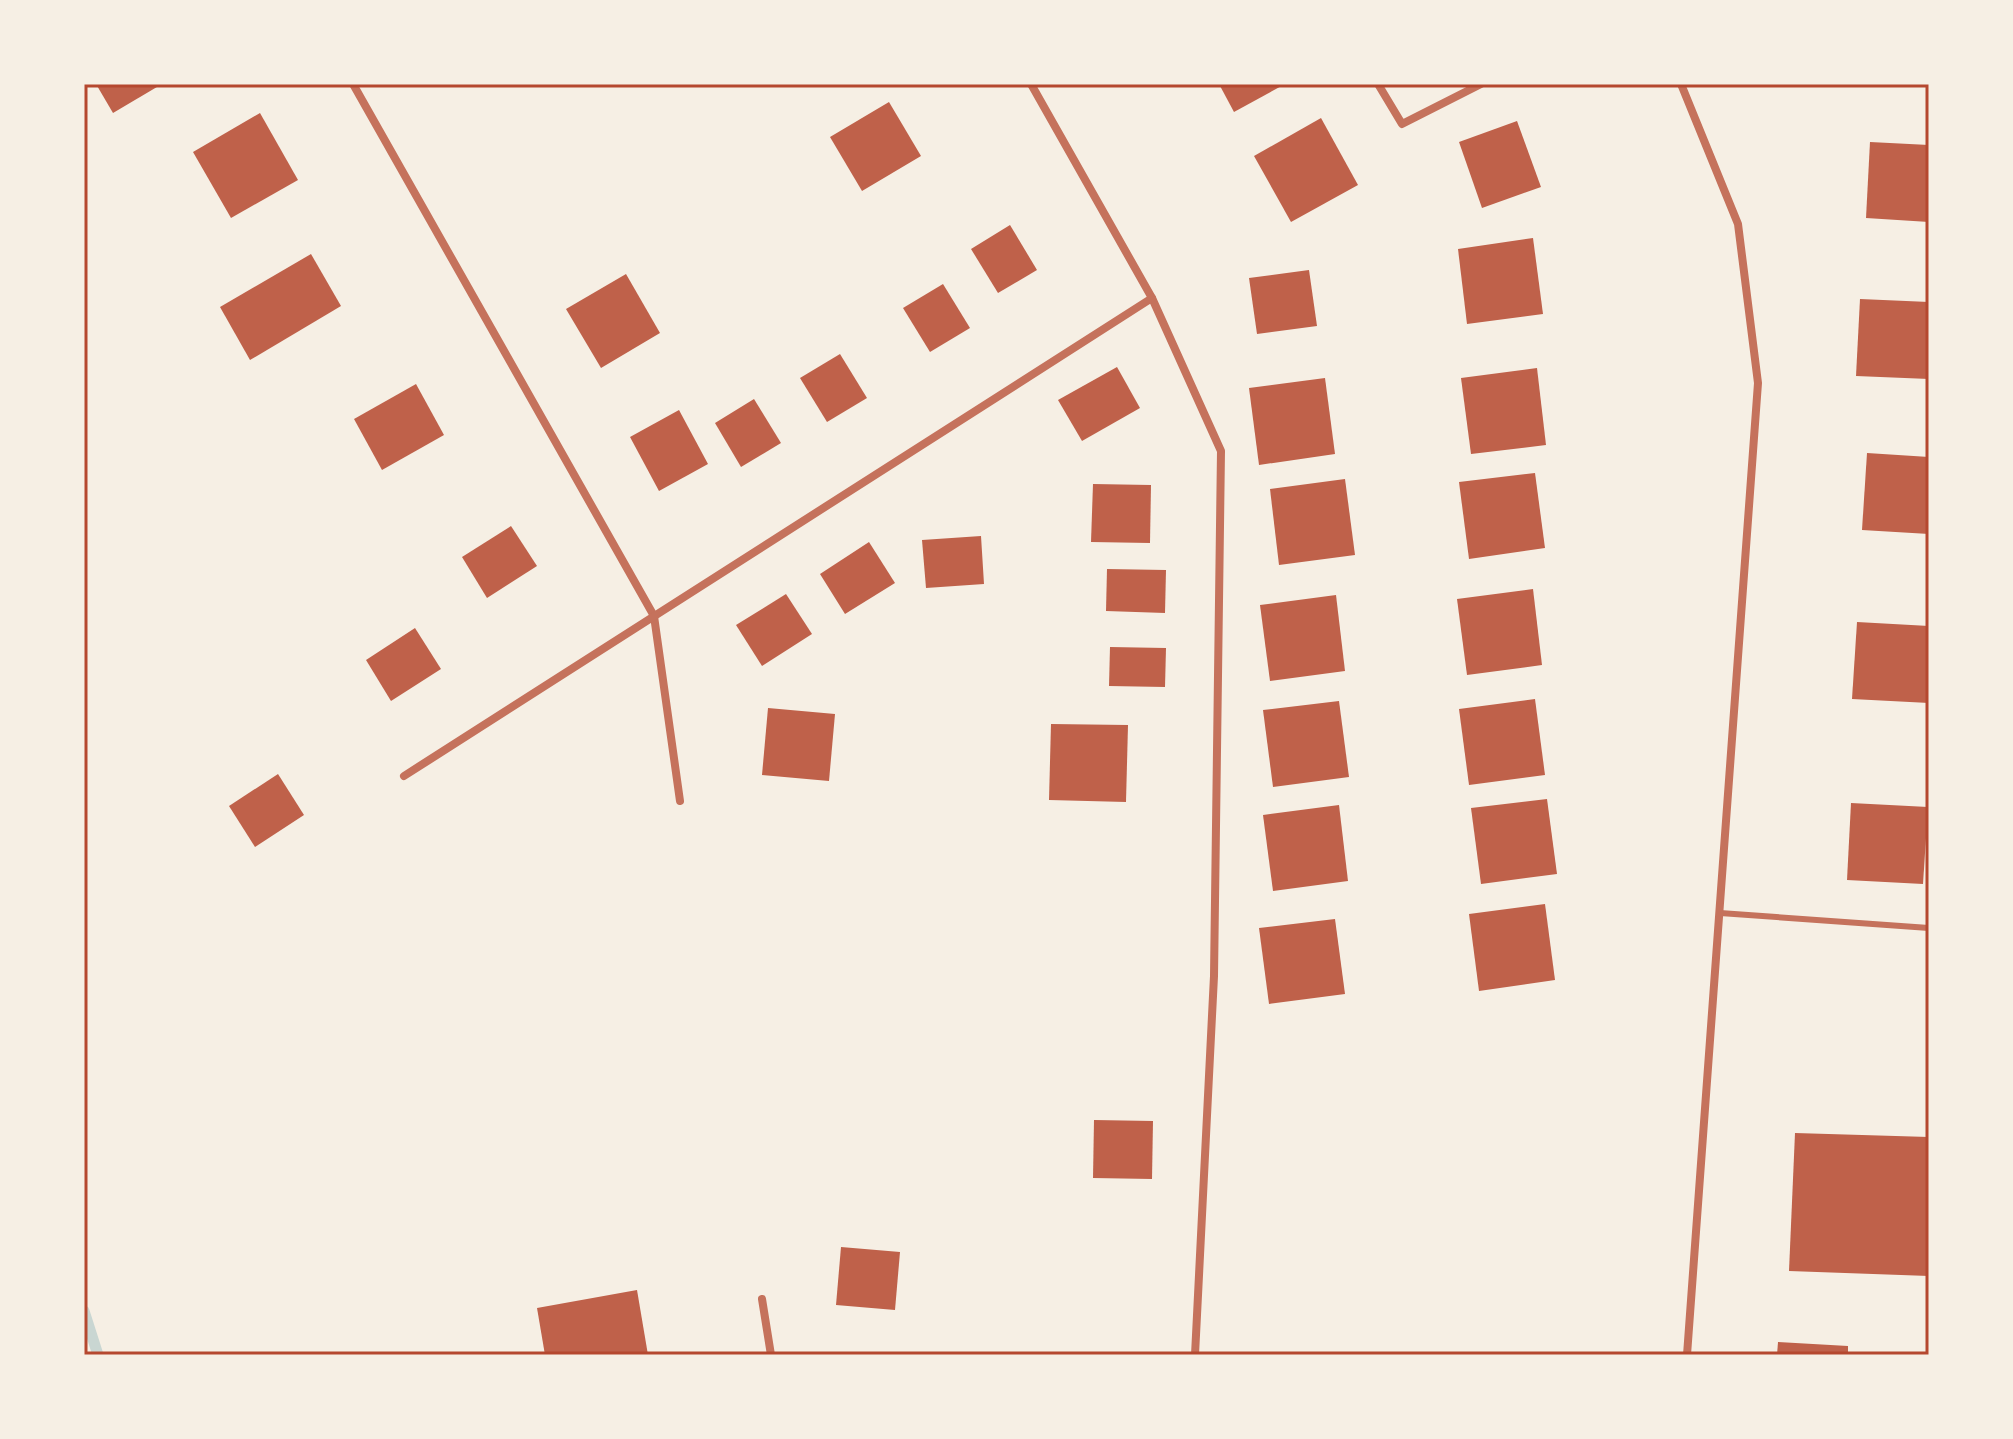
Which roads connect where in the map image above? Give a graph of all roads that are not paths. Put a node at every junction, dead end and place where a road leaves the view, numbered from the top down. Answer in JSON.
{"nodes":[{"id":1,"x":353,"y":84,"type":"edge"},
{"id":2,"x":1031,"y":84,"type":"edge"},
{"id":3,"x":1378,"y":84,"type":"edge"},
{"id":4,"x":1481,"y":84,"type":"edge"},
{"id":5,"x":1681,"y":84,"type":"edge"},
{"id":6,"x":1152,"y":298,"type":"junction"},
{"id":7,"x":654,"y":616,"type":"junction"},
{"id":8,"x":404,"y":776,"type":"dead end"},
{"id":9,"x":680,"y":801,"type":"dead end"},
{"id":10,"x":1720,"y":913,"type":"junction"},
{"id":11,"x":1929,"y":928,"type":"edge"},
{"id":12,"x":762,"y":1299,"type":"dead end"},
{"id":13,"x":771,"y":1355,"type":"edge"},
{"id":14,"x":1195,"y":1355,"type":"edge"},
{"id":15,"x":1687,"y":1355,"type":"edge"}],
"edges":[{"from":1,"to":7,"type":"street"},
{"from":2,"to":6,"type":"street"},
{"from":3,"to":4,"type":"street"},
{"from":5,"to":10,"type":"street"},
{"from":6,"to":7,"type":"street"},
{"from":6,"to":14,"type":"street"},
{"from":7,"to":8,"type":"street"},
{"from":7,"to":9,"type":"street"},
{"from":10,"to":11,"type":"lane"},
{"from":10,"to":15,"type":"street"},
{"from":12,"to":13,"type":"street"}]}
